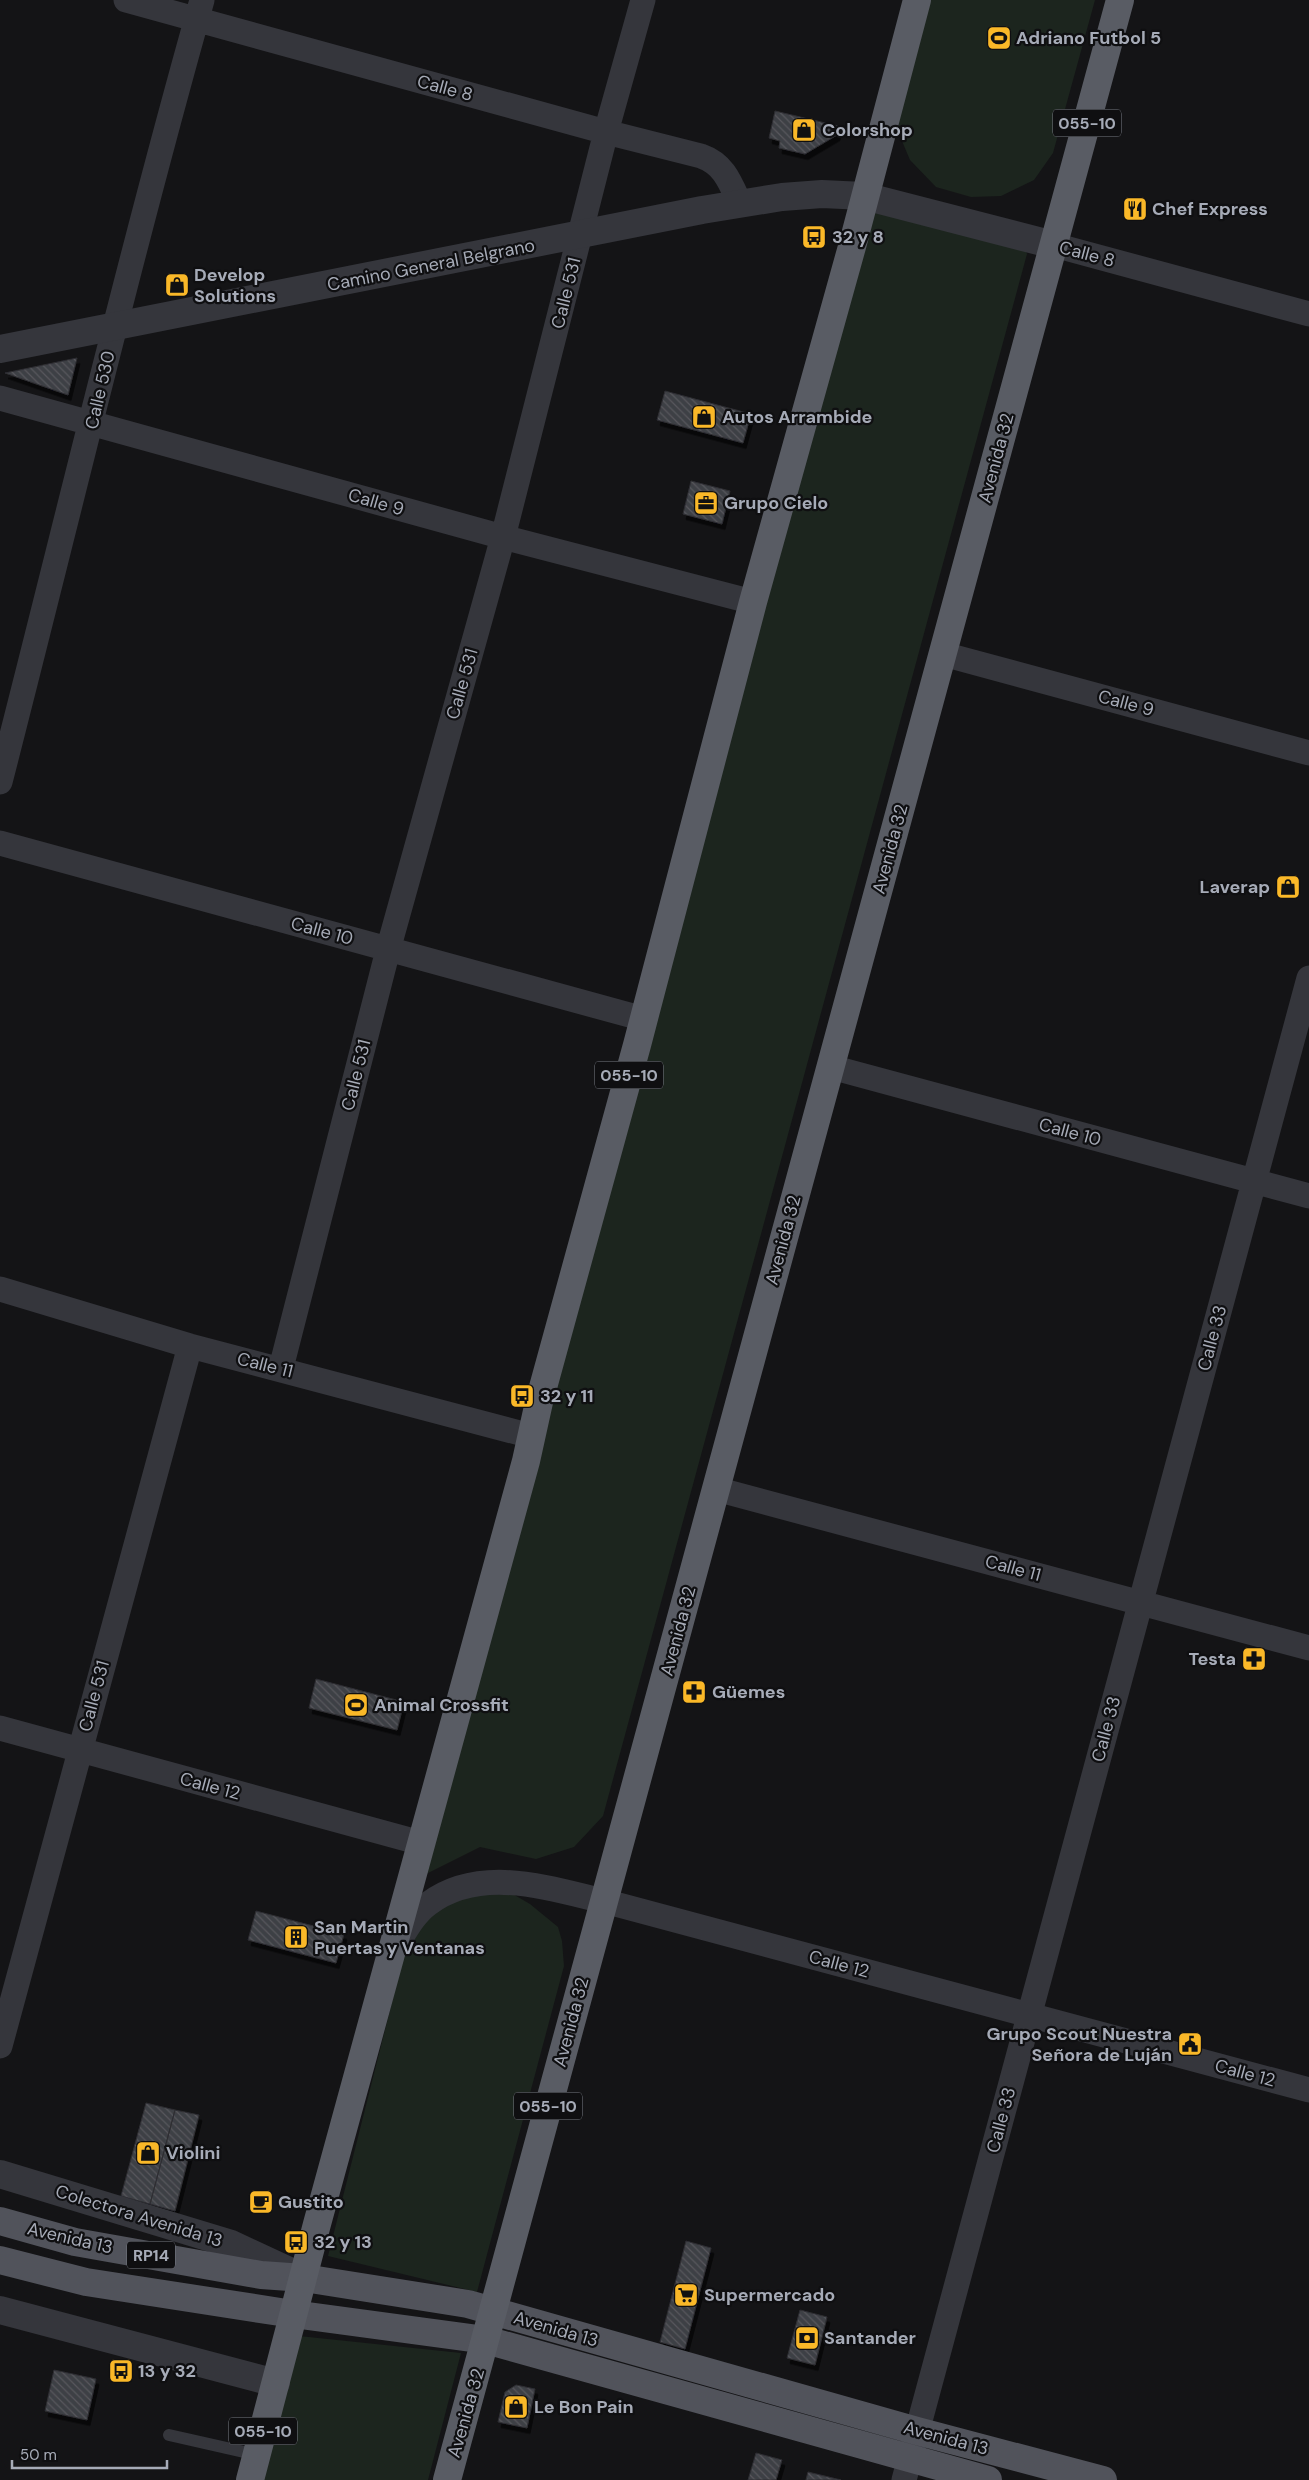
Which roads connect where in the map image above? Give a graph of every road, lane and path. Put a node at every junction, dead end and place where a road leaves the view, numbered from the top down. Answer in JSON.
{"nodes":[{"id":1,"x":126,"y":0,"type":"edge"},
{"id":2,"x":643,"y":0,"type":"edge"},
{"id":3,"x":917,"y":0,"type":"edge"},
{"id":4,"x":1120,"y":0,"type":"edge"},
{"id":5,"x":199,"y":10,"type":"edge"},
{"id":6,"x":606,"y":132,"type":"junction"},
{"id":7,"x":864,"y":196,"type":"junction"},
{"id":8,"x":740,"y":204,"type":"junction"},
{"id":9,"x":580,"y":235,"type":"junction"},
{"id":10,"x":1054,"y":246,"type":"junction"},
{"id":11,"x":1309,"y":314,"type":"edge"},
{"id":12,"x":114,"y":327,"type":"junction"},
{"id":13,"x":0,"y":349,"type":"edge"},
{"id":14,"x":0,"y":398,"type":"edge"},
{"id":15,"x":92,"y":423,"type":"junction"},
{"id":16,"x":503,"y":537,"type":"junction"},
{"id":17,"x":753,"y":602,"type":"junction"},
{"id":18,"x":943,"y":654,"type":"junction"},
{"id":19,"x":1309,"y":753,"type":"edge"},
{"id":20,"x":0,"y":782,"type":"edge"},
{"id":21,"x":0,"y":843,"type":"edge"},
{"id":22,"x":388,"y":950,"type":"junction"},
{"id":23,"x":1309,"y":978,"type":"edge"},
{"id":24,"x":644,"y":1019,"type":"junction"},
{"id":25,"x":831,"y":1067,"type":"junction"},
{"id":26,"x":1254,"y":1181,"type":"junction"},
{"id":27,"x":1309,"y":1196,"type":"edge"},
{"id":28,"x":0,"y":1290,"type":"edge"},
{"id":29,"x":190,"y":1346,"type":"junction"},
{"id":30,"x":281,"y":1368,"type":"junction"},
{"id":31,"x":532,"y":1436,"type":"junction"},
{"id":32,"x":716,"y":1489,"type":"junction"},
{"id":33,"x":1140,"y":1603,"type":"junction"},
{"id":34,"x":1309,"y":1648,"type":"edge"},
{"id":35,"x":0,"y":1728,"type":"edge"},
{"id":36,"x":79,"y":1751,"type":"junction"},
{"id":37,"x":421,"y":1843,"type":"junction"},
{"id":38,"x":604,"y":1901,"type":"junction"},
{"id":39,"x":392,"y":1953,"type":"junction"},
{"id":40,"x":1029,"y":2015,"type":"junction"},
{"id":41,"x":0,"y":2046,"type":"edge"},
{"id":42,"x":1309,"y":2090,"type":"edge"},
{"id":43,"x":0,"y":2174,"type":"edge"},
{"id":44,"x":0,"y":2221,"type":"edge"},
{"id":45,"x":0,"y":2260,"type":"edge"},
{"id":46,"x":304,"y":2278,"type":"junction"},
{"id":47,"x":0,"y":2310,"type":"edge"},
{"id":48,"x":492,"y":2311,"type":"junction"},
{"id":49,"x":293,"y":2314,"type":"junction"},
{"id":50,"x":486,"y":2340,"type":"junction"},
{"id":51,"x":276,"y":2383,"type":"junction"},
{"id":52,"x":917,"y":2431,"type":"junction"},
{"id":53,"x":169,"y":2435,"type":"dead end"},
{"id":54,"x":254,"y":2468,"type":"edge"},
{"id":55,"x":907,"y":2469,"type":"edge"},
{"id":56,"x":447,"y":2480,"type":"edge"},
{"id":57,"x":988,"y":2480,"type":"edge"},
{"id":58,"x":1102,"y":2480,"type":"edge"}],
"edges":[{"from":1,"to":5,"type":"street","name":"Calle 8"},
{"from":2,"to":6,"type":"street","name":"Calle 531"},
{"from":3,"to":7,"type":"highway","number":"055-10"},
{"from":4,"to":10,"type":"highway","name":"Avenida 32","number":"055-10"},
{"from":5,"to":6,"type":"street","name":"Calle 8"},
{"from":5,"to":12,"type":"street","name":"Calle 530"},
{"from":6,"to":8,"type":"street","name":"Calle 8"},
{"from":6,"to":9,"type":"street","name":"Calle 531"},
{"from":7,"to":8,"type":"street","name":"Camino General Belgrano"},
{"from":7,"to":10,"type":"street","name":"Calle 8"},
{"from":7,"to":17,"type":"highway","number":"055-10"},
{"from":8,"to":9,"type":"street","name":"Camino General Belgrano"},
{"from":9,"to":12,"type":"street","name":"Camino General Belgrano"},
{"from":9,"to":16,"type":"street","name":"Calle 531"},
{"from":10,"to":11,"type":"street","name":"Calle 8"},
{"from":10,"to":18,"type":"highway","name":"Avenida 32","number":"055-10"},
{"from":12,"to":13,"type":"street","name":"Camino General Belgrano"},
{"from":12,"to":15,"type":"street","name":"Calle 530"},
{"from":14,"to":15,"type":"street","name":"Calle 9"},
{"from":15,"to":16,"type":"street","name":"Calle 9"},
{"from":15,"to":20,"type":"street","name":"Calle 530"},
{"from":16,"to":17,"type":"street","name":"Calle 9"},
{"from":16,"to":22,"type":"street","name":"Calle 531"},
{"from":17,"to":24,"type":"highway","number":"055-10"},
{"from":18,"to":19,"type":"street","name":"Calle 9"},
{"from":18,"to":25,"type":"highway","name":"Avenida 32","number":"055-10"},
{"from":21,"to":22,"type":"street","name":"Calle 10"},
{"from":22,"to":24,"type":"street","name":"Calle 10"},
{"from":22,"to":30,"type":"street","name":"Calle 531"},
{"from":23,"to":26,"type":"street","name":"Calle 33"},
{"from":24,"to":31,"type":"highway","number":"055-10"},
{"from":25,"to":26,"type":"street","name":"Calle 10"},
{"from":25,"to":32,"type":"highway","name":"Avenida 32","number":"055-10"},
{"from":26,"to":27,"type":"street","name":"Calle 10"},
{"from":26,"to":33,"type":"street","name":"Calle 33"},
{"from":28,"to":29,"type":"street","name":"Calle 11"},
{"from":29,"to":30,"type":"street","name":"Calle 11"},
{"from":29,"to":36,"type":"street","name":"Calle 531"},
{"from":30,"to":31,"type":"street","name":"Calle 11"},
{"from":31,"to":37,"type":"highway","number":"055-10"},
{"from":32,"to":33,"type":"street","name":"Calle 11"},
{"from":32,"to":38,"type":"highway","name":"Avenida 32","number":"055-10"},
{"from":33,"to":34,"type":"street","name":"Calle 11"},
{"from":33,"to":40,"type":"street","name":"Calle 33"},
{"from":35,"to":36,"type":"street","name":"Calle 12"},
{"from":36,"to":37,"type":"street","name":"Calle 12"},
{"from":36,"to":41,"type":"street","name":"Calle 531"},
{"from":37,"to":39,"type":"highway","number":"055-10"},
{"from":38,"to":39,"type":"street","name":"Calle 12"},
{"from":38,"to":40,"type":"street","name":"Calle 12"},
{"from":38,"to":48,"type":"highway","name":"Avenida 32","number":"055-10"},
{"from":39,"to":46,"type":"highway","number":"055-10"},
{"from":40,"to":42,"type":"street","name":"Calle 12"},
{"from":40,"to":52,"type":"street","name":"Calle 33"},
{"from":43,"to":46,"type":"street","name":"Colectora Avenida 13"},
{"from":44,"to":46,"type":"main road","name":"Avenida 13","number":"RP14"},
{"from":45,"to":49,"type":"main road","name":"Avenida 13","number":"RP14"},
{"from":46,"to":48,"type":"main road","name":"Avenida 13","number":"RP14"},
{"from":46,"to":49,"type":"highway","number":"055-10"},
{"from":47,"to":51,"type":"street"},
{"from":48,"to":50,"type":"highway","name":"Avenida 32","number":"055-10"},
{"from":48,"to":52,"type":"main road","name":"Avenida 13"},
{"from":49,"to":50,"type":"main road","name":"Avenida 13","number":"RP14"},
{"from":49,"to":51,"type":"highway","number":"055-10"},
{"from":50,"to":55,"type":"main road","name":"Avenida 13"},
{"from":50,"to":56,"type":"highway","name":"Avenida 32","number":"055-10"},
{"from":51,"to":54,"type":"highway","number":"055-10"},
{"from":52,"to":55,"type":"street","name":"Calle 33"},
{"from":52,"to":58,"type":"main road","name":"Avenida 13"},
{"from":53,"to":54,"type":"lane"},
{"from":55,"to":57,"type":"main road","name":"Avenida 13"}]}
